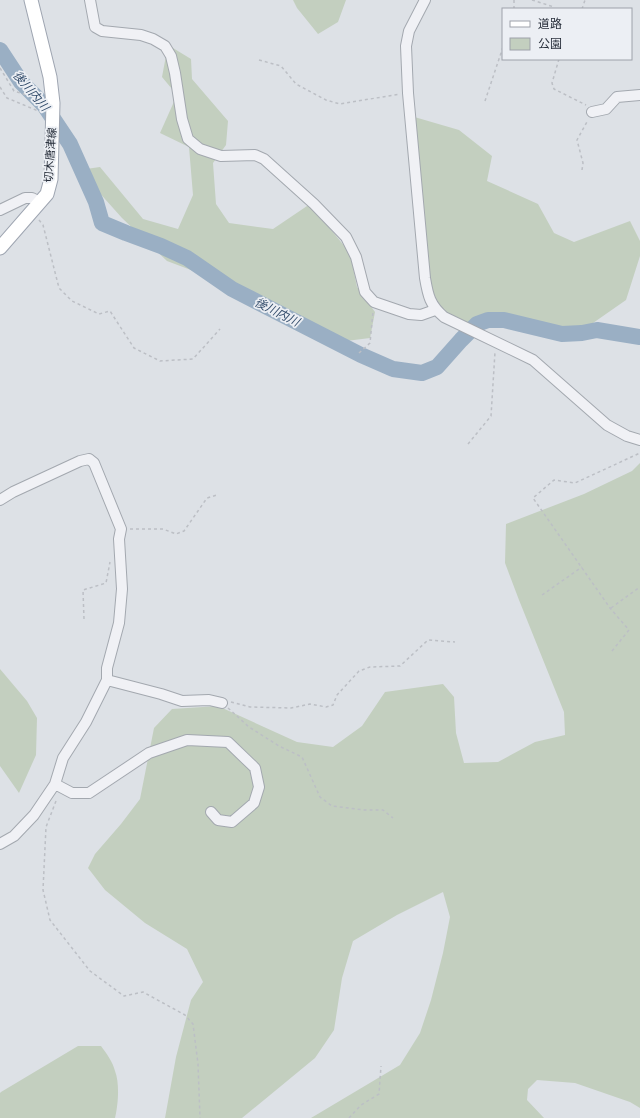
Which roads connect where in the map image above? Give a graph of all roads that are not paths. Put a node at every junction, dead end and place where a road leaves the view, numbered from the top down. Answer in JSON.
{"nodes":[{"id":1,"x":31,"y":0,"type":"edge"},
{"id":2,"x":90,"y":0,"type":"edge"},
{"id":3,"x":425,"y":0,"type":"edge"},
{"id":4,"x":640,"y":95,"type":"edge"},
{"id":5,"x":592,"y":112,"type":"road end"},
{"id":6,"x":36,"y":206,"type":"junction"},
{"id":7,"x":0,"y":210,"type":"edge"},
{"id":8,"x":0,"y":248,"type":"edge"},
{"id":9,"x":435,"y":310,"type":"junction"},
{"id":10,"x":640,"y":440,"type":"edge"},
{"id":11,"x":0,"y":500,"type":"edge"},
{"id":12,"x":107,"y":680,"type":"junction"},
{"id":13,"x":222,"y":703,"type":"road end"},
{"id":14,"x":55,"y":784,"type":"junction"},
{"id":15,"x":211,"y":812,"type":"dead end"},
{"id":16,"x":0,"y":844,"type":"edge"}],
"edges":[{"from":1,"to":6,"type":"main road","name":"切木唐津線"},
{"from":2,"to":9,"type":"street"},
{"from":3,"to":9,"type":"street"},
{"from":4,"to":5,"type":"street"},
{"from":6,"to":7,"type":"street"},
{"from":6,"to":8,"type":"main road","name":"切木唐津線"},
{"from":9,"to":10,"type":"street"},
{"from":11,"to":12,"type":"street"},
{"from":12,"to":13,"type":"street"},
{"from":12,"to":14,"type":"street"},
{"from":14,"to":15,"type":"street"},
{"from":14,"to":16,"type":"street"}]}
